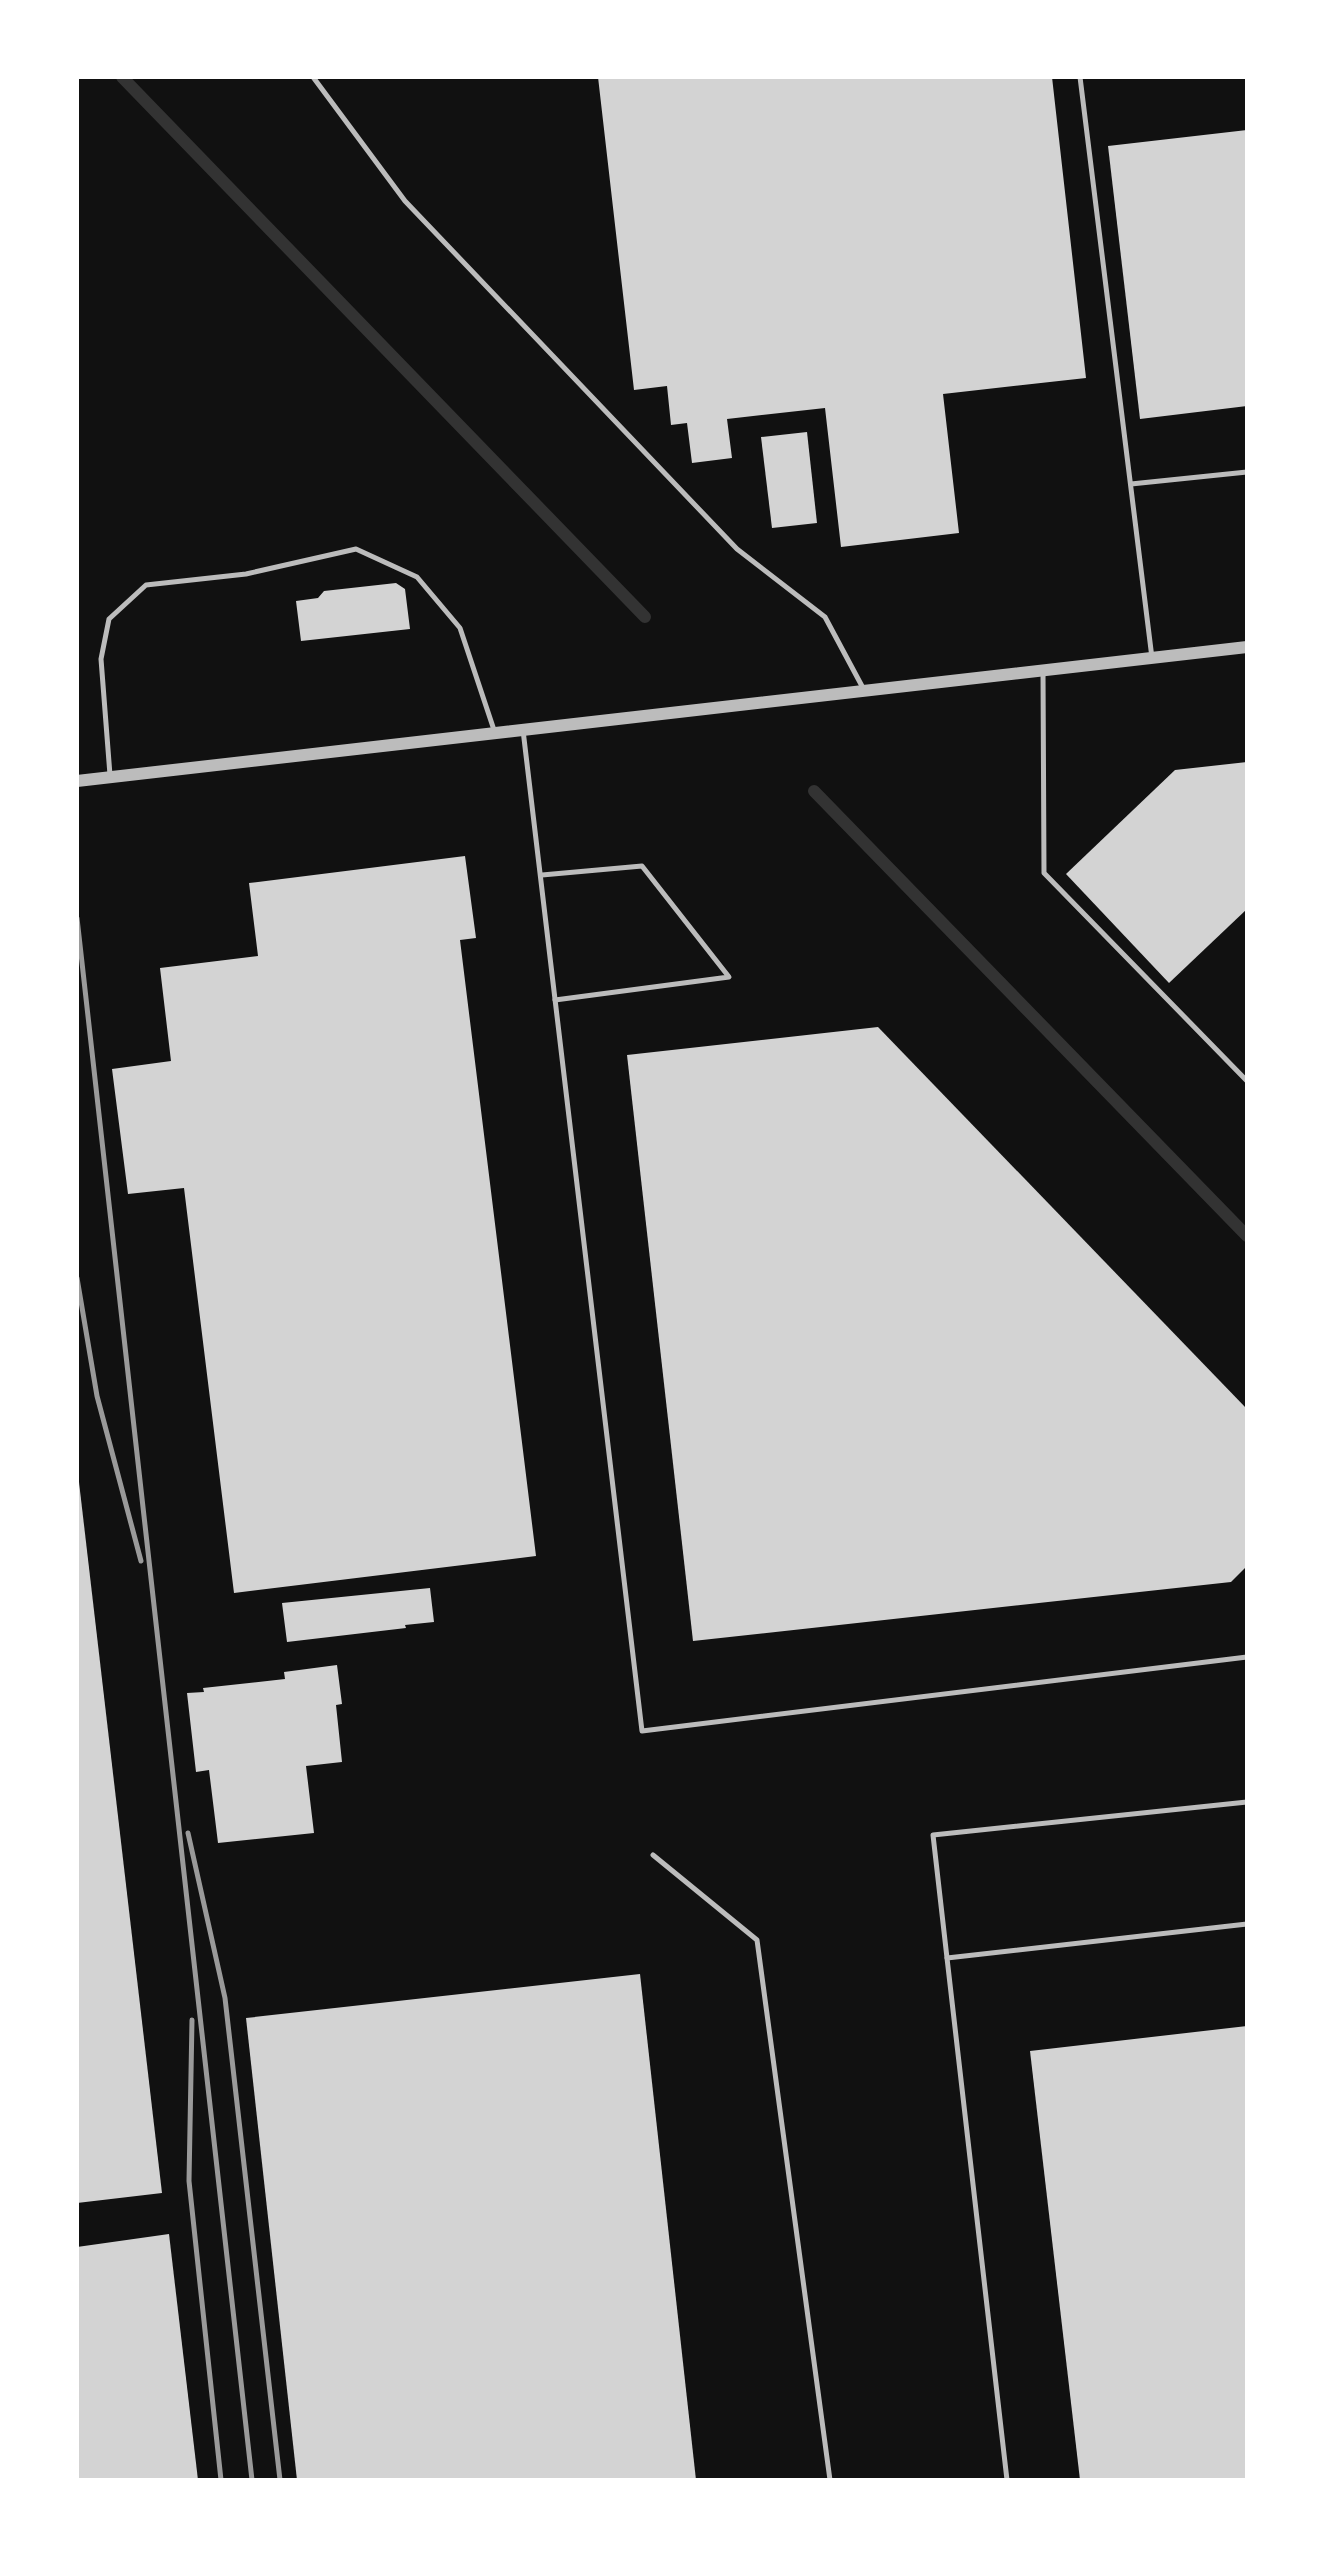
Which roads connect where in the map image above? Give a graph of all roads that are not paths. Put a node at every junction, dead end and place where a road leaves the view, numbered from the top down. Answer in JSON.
{"nodes":[{"id":1,"x":313,"y":77,"type":"edge"},
{"id":2,"x":1080,"y":77,"type":"edge"},
{"id":3,"x":1247,"y":472,"type":"edge"},
{"id":4,"x":1131,"y":484,"type":"junction"},
{"id":5,"x":1247,"y":647,"type":"edge"},
{"id":6,"x":1152,"y":658,"type":"junction"},
{"id":7,"x":1043,"y":671,"type":"junction"},
{"id":8,"x":865,"y":691,"type":"junction"},
{"id":9,"x":523,"y":730,"type":"junction"},
{"id":10,"x":495,"y":733,"type":"junction"},
{"id":11,"x":110,"y":777,"type":"junction"},
{"id":12,"x":77,"y":781,"type":"edge"},
{"id":13,"x":541,"y":875,"type":"junction"},
{"id":14,"x":555,"y":1000,"type":"junction"},
{"id":15,"x":1247,"y":1081,"type":"edge"},
{"id":16,"x":1247,"y":1657,"type":"edge"},
{"id":17,"x":1247,"y":1802,"type":"edge"},
{"id":18,"x":653,"y":1855,"type":"dead end"},
{"id":19,"x":1247,"y":1924,"type":"edge"},
{"id":20,"x":947,"y":1958,"type":"junction"},
{"id":21,"x":830,"y":2480,"type":"edge"},
{"id":22,"x":1007,"y":2480,"type":"edge"}],
"edges":[{"from":1,"to":8,"type":"lane"},
{"from":2,"to":4,"type":"lane"},
{"from":3,"to":4,"type":"lane"},
{"from":4,"to":6,"type":"lane"},
{"from":5,"to":6,"type":"street"},
{"from":6,"to":7,"type":"street"},
{"from":7,"to":8,"type":"street"},
{"from":7,"to":15,"type":"lane"},
{"from":8,"to":9,"type":"street"},
{"from":9,"to":10,"type":"street"},
{"from":9,"to":13,"type":"lane"},
{"from":10,"to":11,"type":"street"},
{"from":10,"to":11,"type":"lane"},
{"from":11,"to":12,"type":"street"},
{"from":13,"to":14,"type":"lane"},
{"from":13,"to":14,"type":"lane"},
{"from":14,"to":16,"type":"lane"},
{"from":17,"to":20,"type":"lane"},
{"from":18,"to":21,"type":"lane"},
{"from":19,"to":20,"type":"lane"},
{"from":20,"to":22,"type":"lane"}]}
